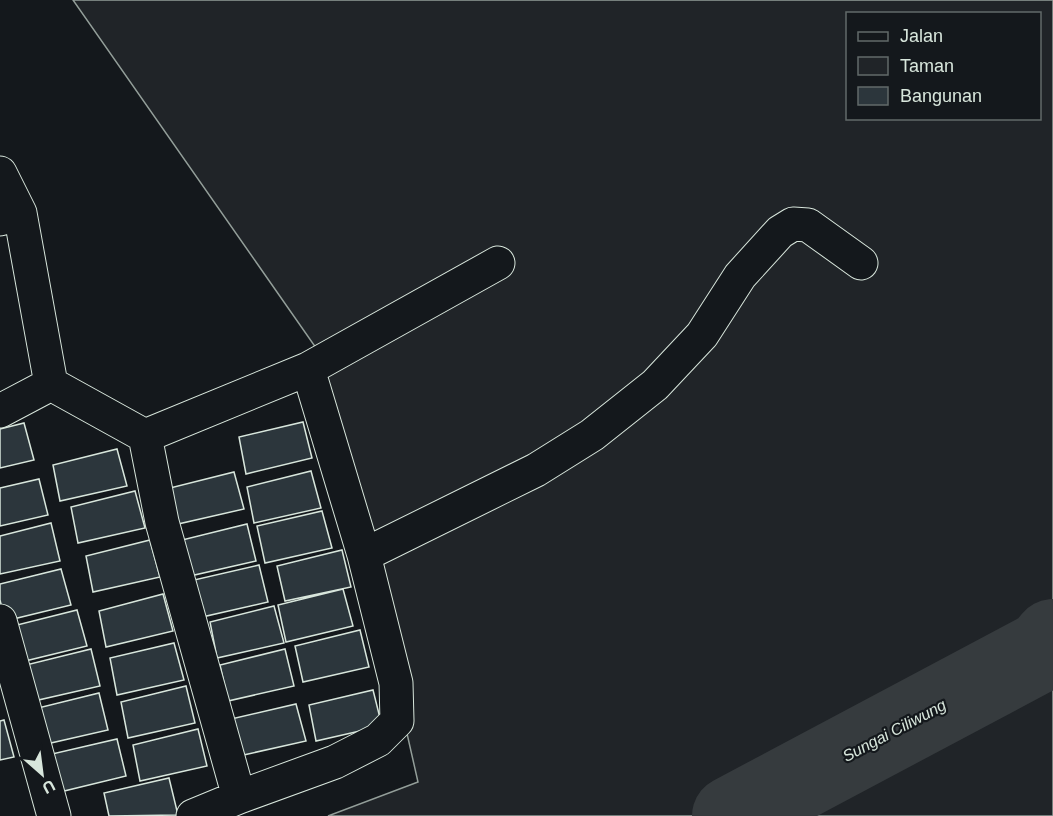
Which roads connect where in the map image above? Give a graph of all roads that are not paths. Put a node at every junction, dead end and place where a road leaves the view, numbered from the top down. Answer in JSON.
{"nodes":[{"id":1,"x":0,"y":173,"type":"edge"},
{"id":2,"x":10,"y":216,"type":"edge"},
{"id":3,"x":498,"y":263,"type":"dead end"},
{"id":4,"x":861,"y":263,"type":"dead end"},
{"id":5,"x":308,"y":369,"type":"junction"},
{"id":6,"x":51,"y":384,"type":"junction"},
{"id":7,"x":0,"y":411,"type":"edge"},
{"id":8,"x":145,"y":436,"type":"junction"},
{"id":9,"x":364,"y":555,"type":"junction"},
{"id":10,"x":0,"y":621,"type":"edge"},
{"id":11,"x":239,"y":797,"type":"junction"},
{"id":12,"x":54,"y":816,"type":"edge"},
{"id":13,"x":194,"y":816,"type":"edge"}],
"edges":[{"from":1,"to":2,"type":"street"},
{"from":2,"to":6,"type":"street"},
{"from":3,"to":5,"type":"street"},
{"from":4,"to":9,"type":"street"},
{"from":5,"to":8,"type":"street"},
{"from":5,"to":9,"type":"street"},
{"from":6,"to":7,"type":"street"},
{"from":6,"to":8,"type":"street"},
{"from":8,"to":11,"type":"street"},
{"from":9,"to":11,"type":"street"},
{"from":10,"to":12,"type":"street"},
{"from":11,"to":13,"type":"street"}]}
